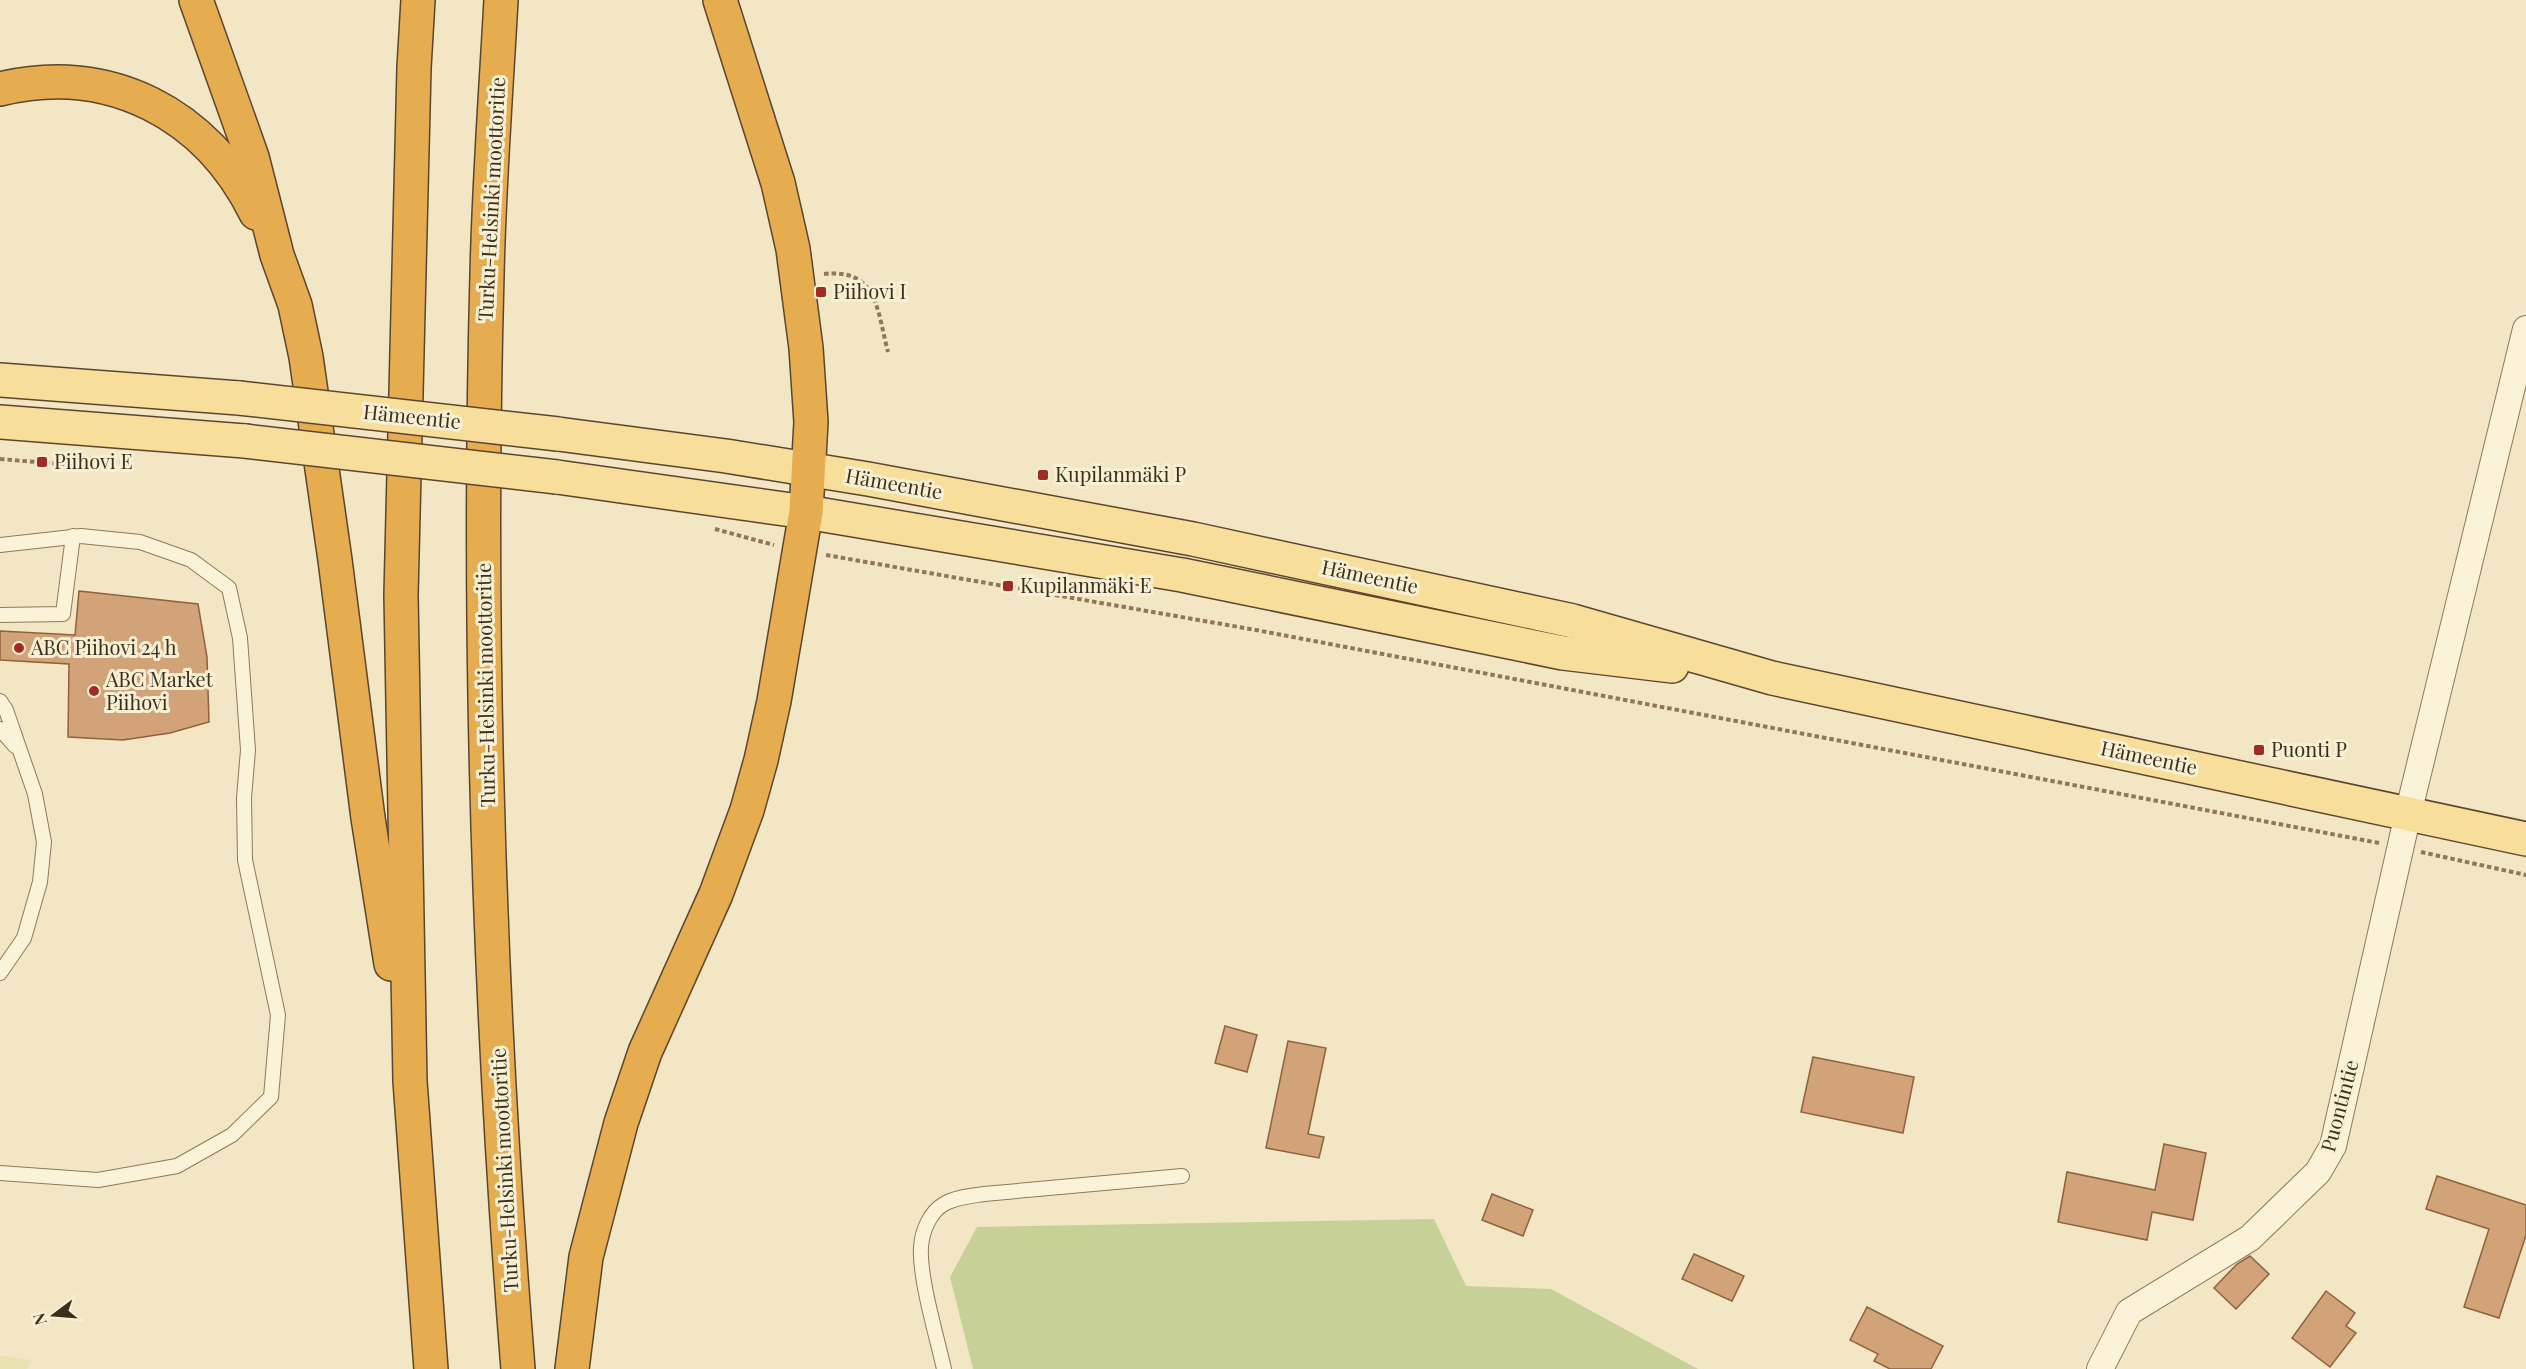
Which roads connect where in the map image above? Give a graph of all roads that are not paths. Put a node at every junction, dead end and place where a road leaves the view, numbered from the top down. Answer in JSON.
{"nodes":[{"id":1,"x":196,"y":0,"type":"edge"},
{"id":2,"x":418,"y":0,"type":"edge"},
{"id":3,"x":501,"y":0,"type":"edge"},
{"id":4,"x":720,"y":0,"type":"edge"},
{"id":5,"x":0,"y":89,"type":"edge"},
{"id":6,"x":277,"y":255,"type":"junction"},
{"id":7,"x":2526,"y":329,"type":"edge"},
{"id":8,"x":0,"y":380,"type":"edge"},
{"id":9,"x":0,"y":422,"type":"edge"},
{"id":10,"x":809,"y":470,"type":"junction"},
{"id":11,"x":806,"y":512,"type":"junction"},
{"id":12,"x":73,"y":536,"type":"junction"},
{"id":13,"x":0,"y":545,"type":"edge"},
{"id":14,"x":0,"y":615,"type":"edge"},
{"id":15,"x":1772,"y":678,"type":"junction"},
{"id":16,"x":0,"y":701,"type":"edge"},
{"id":17,"x":0,"y":729,"type":"edge"},
{"id":18,"x":20,"y":752,"type":"junction"},
{"id":19,"x":2408,"y":814,"type":"junction"},
{"id":20,"x":2526,"y":839,"type":"edge"},
{"id":21,"x":0,"y":973,"type":"edge"},
{"id":22,"x":410,"y":1081,"type":"junction"},
{"id":23,"x":0,"y":1173,"type":"edge"},
{"id":24,"x":1182,"y":1176,"type":"dead end"},
{"id":25,"x":431,"y":1369,"type":"edge"},
{"id":26,"x":518,"y":1369,"type":"edge"},
{"id":27,"x":572,"y":1369,"type":"edge"},
{"id":28,"x":944,"y":1369,"type":"edge"},
{"id":29,"x":2100,"y":1369,"type":"edge"}],
"edges":[{"from":1,"to":6,"type":"highway"},
{"from":2,"to":22,"type":"highway"},
{"from":3,"to":26,"type":"highway","name":"Turku-Helsinki moottoritie"},
{"from":4,"to":10,"type":"highway"},
{"from":5,"to":6,"type":"highway"},
{"from":6,"to":22,"type":"highway"},
{"from":7,"to":19,"type":"street","name":"Puontintie"},
{"from":8,"to":10,"type":"main road","name":"Hämeentie","bridge":true},
{"from":9,"to":11,"type":"main road","name":"Hämeentie","bridge":true},
{"from":10,"to":11,"type":"highway"},
{"from":10,"to":15,"type":"main road","name":"Hämeentie"},
{"from":11,"to":15,"type":"main road","name":"Hämeentie"},
{"from":11,"to":27,"type":"highway"},
{"from":12,"to":13,"type":"lane"},
{"from":12,"to":14,"type":"lane"},
{"from":12,"to":23,"type":"lane"},
{"from":15,"to":19,"type":"main road","name":"Hämeentie"},
{"from":16,"to":18,"type":"lane"},
{"from":17,"to":18,"type":"lane"},
{"from":18,"to":21,"type":"lane"},
{"from":19,"to":20,"type":"main road","name":"Hämeentie"},
{"from":19,"to":29,"type":"street","name":"Puontintie"},
{"from":22,"to":25,"type":"highway"},
{"from":24,"to":28,"type":"lane"}]}
